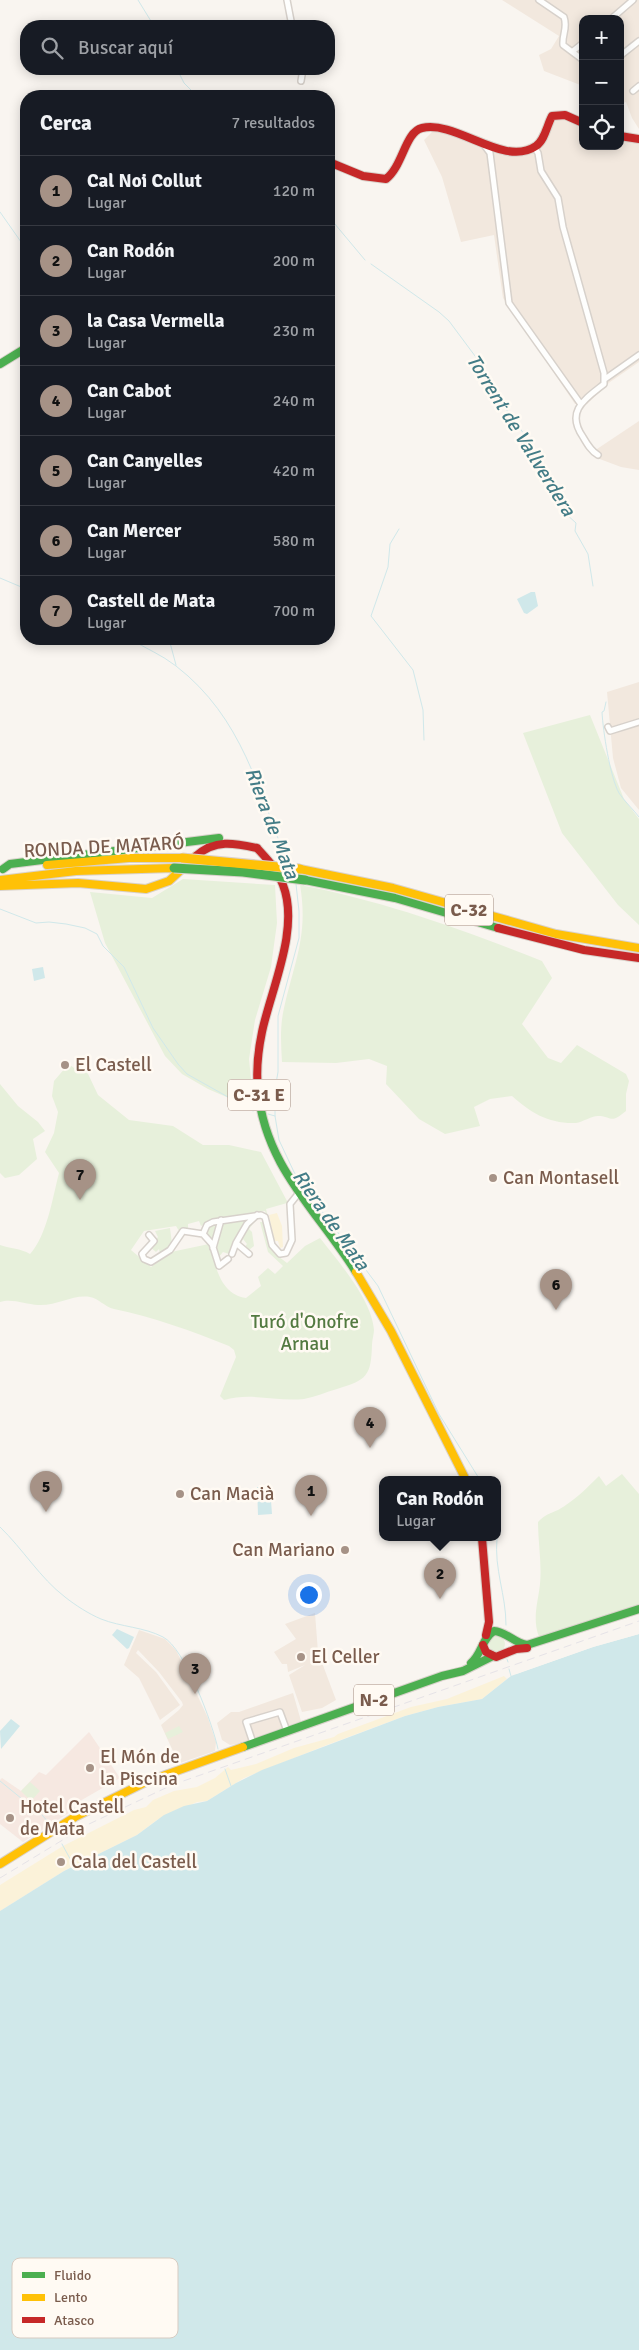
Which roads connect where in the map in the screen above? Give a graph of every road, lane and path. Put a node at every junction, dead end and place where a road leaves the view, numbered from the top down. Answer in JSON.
{"nodes":[{"id":1,"x":287,"y":0,"type":"edge"},
{"id":2,"x":539,"y":0,"type":"edge"},
{"id":3,"x":633,"y":0,"type":"edge"},
{"id":4,"x":616,"y":15,"type":"edge"},
{"id":5,"x":291,"y":20,"type":"edge"},
{"id":6,"x":639,"y":40,"type":"edge"},
{"id":7,"x":579,"y":46,"type":"edge"},
{"id":8,"x":573,"y":51,"type":"junction"},
{"id":9,"x":624,"y":53,"type":"edge"},
{"id":10,"x":579,"y":56,"type":"edge"},
{"id":11,"x":302,"y":75,"type":"edge"},
{"id":12,"x":301,"y":81,"type":"dead end"},
{"id":13,"x":639,"y":86,"type":"edge"},
{"id":14,"x":633,"y":91,"type":"dead end"},
{"id":15,"x":579,"y":121,"type":"edge"},
{"id":16,"x":624,"y":137,"type":"edge"},
{"id":17,"x":639,"y":139,"type":"edge"},
{"id":18,"x":481,"y":142,"type":"junction"},
{"id":19,"x":534,"y":147,"type":"junction"},
{"id":20,"x":335,"y":164,"type":"edge"},
{"id":21,"x":20,"y":352,"type":"edge"},
{"id":22,"x":639,"y":355,"type":"edge"},
{"id":23,"x":0,"y":364,"type":"edge"},
{"id":24,"x":605,"y":379,"type":"junction"},
{"id":25,"x":580,"y":403,"type":"junction"},
{"id":26,"x":598,"y":455,"type":"dead end"},
{"id":27,"x":639,"y":722,"type":"edge"},
{"id":28,"x":608,"y":727,"type":"dead end"},
{"id":29,"x":256,"y":848,"type":"junction"},
{"id":30,"x":1,"y":869,"type":"edge"},
{"id":31,"x":0,"y":880,"type":"edge"},
{"id":32,"x":0,"y":886,"type":"edge"},
{"id":33,"x":639,"y":948,"type":"edge"},
{"id":34,"x":639,"y":958,"type":"edge"},
{"id":35,"x":298,"y":1194,"type":"junction"},
{"id":36,"x":258,"y":1215,"type":"junction"},
{"id":37,"x":221,"y":1220,"type":"junction"},
{"id":38,"x":203,"y":1234,"type":"junction"},
{"id":39,"x":149,"y":1235,"type":"dead end"},
{"id":40,"x":236,"y":1243,"type":"junction"},
{"id":41,"x":213,"y":1248,"type":"junction"},
{"id":42,"x":249,"y":1254,"type":"dead end"},
{"id":43,"x":464,"y":1476,"type":"edge"},
{"id":44,"x":482,"y":1541,"type":"edge"},
{"id":45,"x":639,"y":1609,"type":"edge"},
{"id":46,"x":488,"y":1611,"type":"junction"},
{"id":47,"x":571,"y":1632,"type":"junction"},
{"id":48,"x":504,"y":1634,"type":"junction"},
{"id":49,"x":484,"y":1641,"type":"junction"},
{"id":50,"x":506,"y":1653,"type":"junction"},
{"id":51,"x":493,"y":1656,"type":"junction"},
{"id":52,"x":442,"y":1676,"type":"junction"},
{"id":53,"x":287,"y":1731,"type":"junction"},
{"id":54,"x":253,"y":1743,"type":"junction"},
{"id":55,"x":0,"y":1864,"type":"edge"}],
"edges":[{"from":1,"to":5,"type":"street"},
{"from":2,"to":8,"type":"street"},
{"from":3,"to":4,"type":"street"},
{"from":6,"to":9,"type":"street"},
{"from":7,"to":8,"type":"street"},
{"from":8,"to":10,"type":"street"},
{"from":11,"to":12,"type":"street"},
{"from":13,"to":14,"type":"street"},
{"from":15,"to":19,"type":"main road"},
{"from":16,"to":17,"type":"main road"},
{"from":18,"to":19,"type":"main road"},
{"from":18,"to":20,"type":"main road"},
{"from":18,"to":25,"type":"street"},
{"from":19,"to":24,"type":"street"},
{"from":21,"to":23,"type":"main road"},
{"from":22,"to":24,"type":"street"},
{"from":24,"to":25,"type":"street"},
{"from":25,"to":26,"type":"street"},
{"from":27,"to":28,"type":"street"},
{"from":29,"to":30,"type":"main road","number":"C-31 E"},
{"from":29,"to":32,"type":"main road","number":"C-31 E"},
{"from":29,"to":35,"type":"main road","number":"C-31 E"},
{"from":30,"to":33,"type":"main road","name":"RONDA DE MATARÓ","number":"C-32","bridge":true},
{"from":31,"to":34,"type":"main road","name":"RONDA DE MATARÓ","number":"C-32","bridge":true},
{"from":35,"to":36,"type":"street"},
{"from":35,"to":43,"type":"main road","number":"C-31 E"},
{"from":36,"to":37,"type":"street"},
{"from":36,"to":40,"type":"street"},
{"from":37,"to":38,"type":"street"},
{"from":37,"to":41,"type":"street"},
{"from":38,"to":39,"type":"street"},
{"from":38,"to":41,"type":"street"},
{"from":40,"to":41,"type":"street"},
{"from":40,"to":42,"type":"street"},
{"from":44,"to":46,"type":"main road"},
{"from":45,"to":47,"type":"main road","number":"N-2"},
{"from":46,"to":48,"type":"main road"},
{"from":46,"to":49,"type":"main road"},
{"from":47,"to":48,"type":"main road","number":"N-2"},
{"from":47,"to":50,"type":"main road","number":"N-2"},
{"from":48,"to":49,"type":"main road"},
{"from":48,"to":50,"type":"main road"},
{"from":49,"to":51,"type":"main road"},
{"from":49,"to":52,"type":"main road","number":"N-2"},
{"from":50,"to":51,"type":"main road","number":"N-2"},
{"from":51,"to":52,"type":"main road","number":"N-2"},
{"from":52,"to":53,"type":"main road","number":"N-2"},
{"from":53,"to":54,"type":"main road","number":"N-2"},
{"from":53,"to":54,"type":"street"},
{"from":54,"to":55,"type":"main road","number":"N-2"}]}
